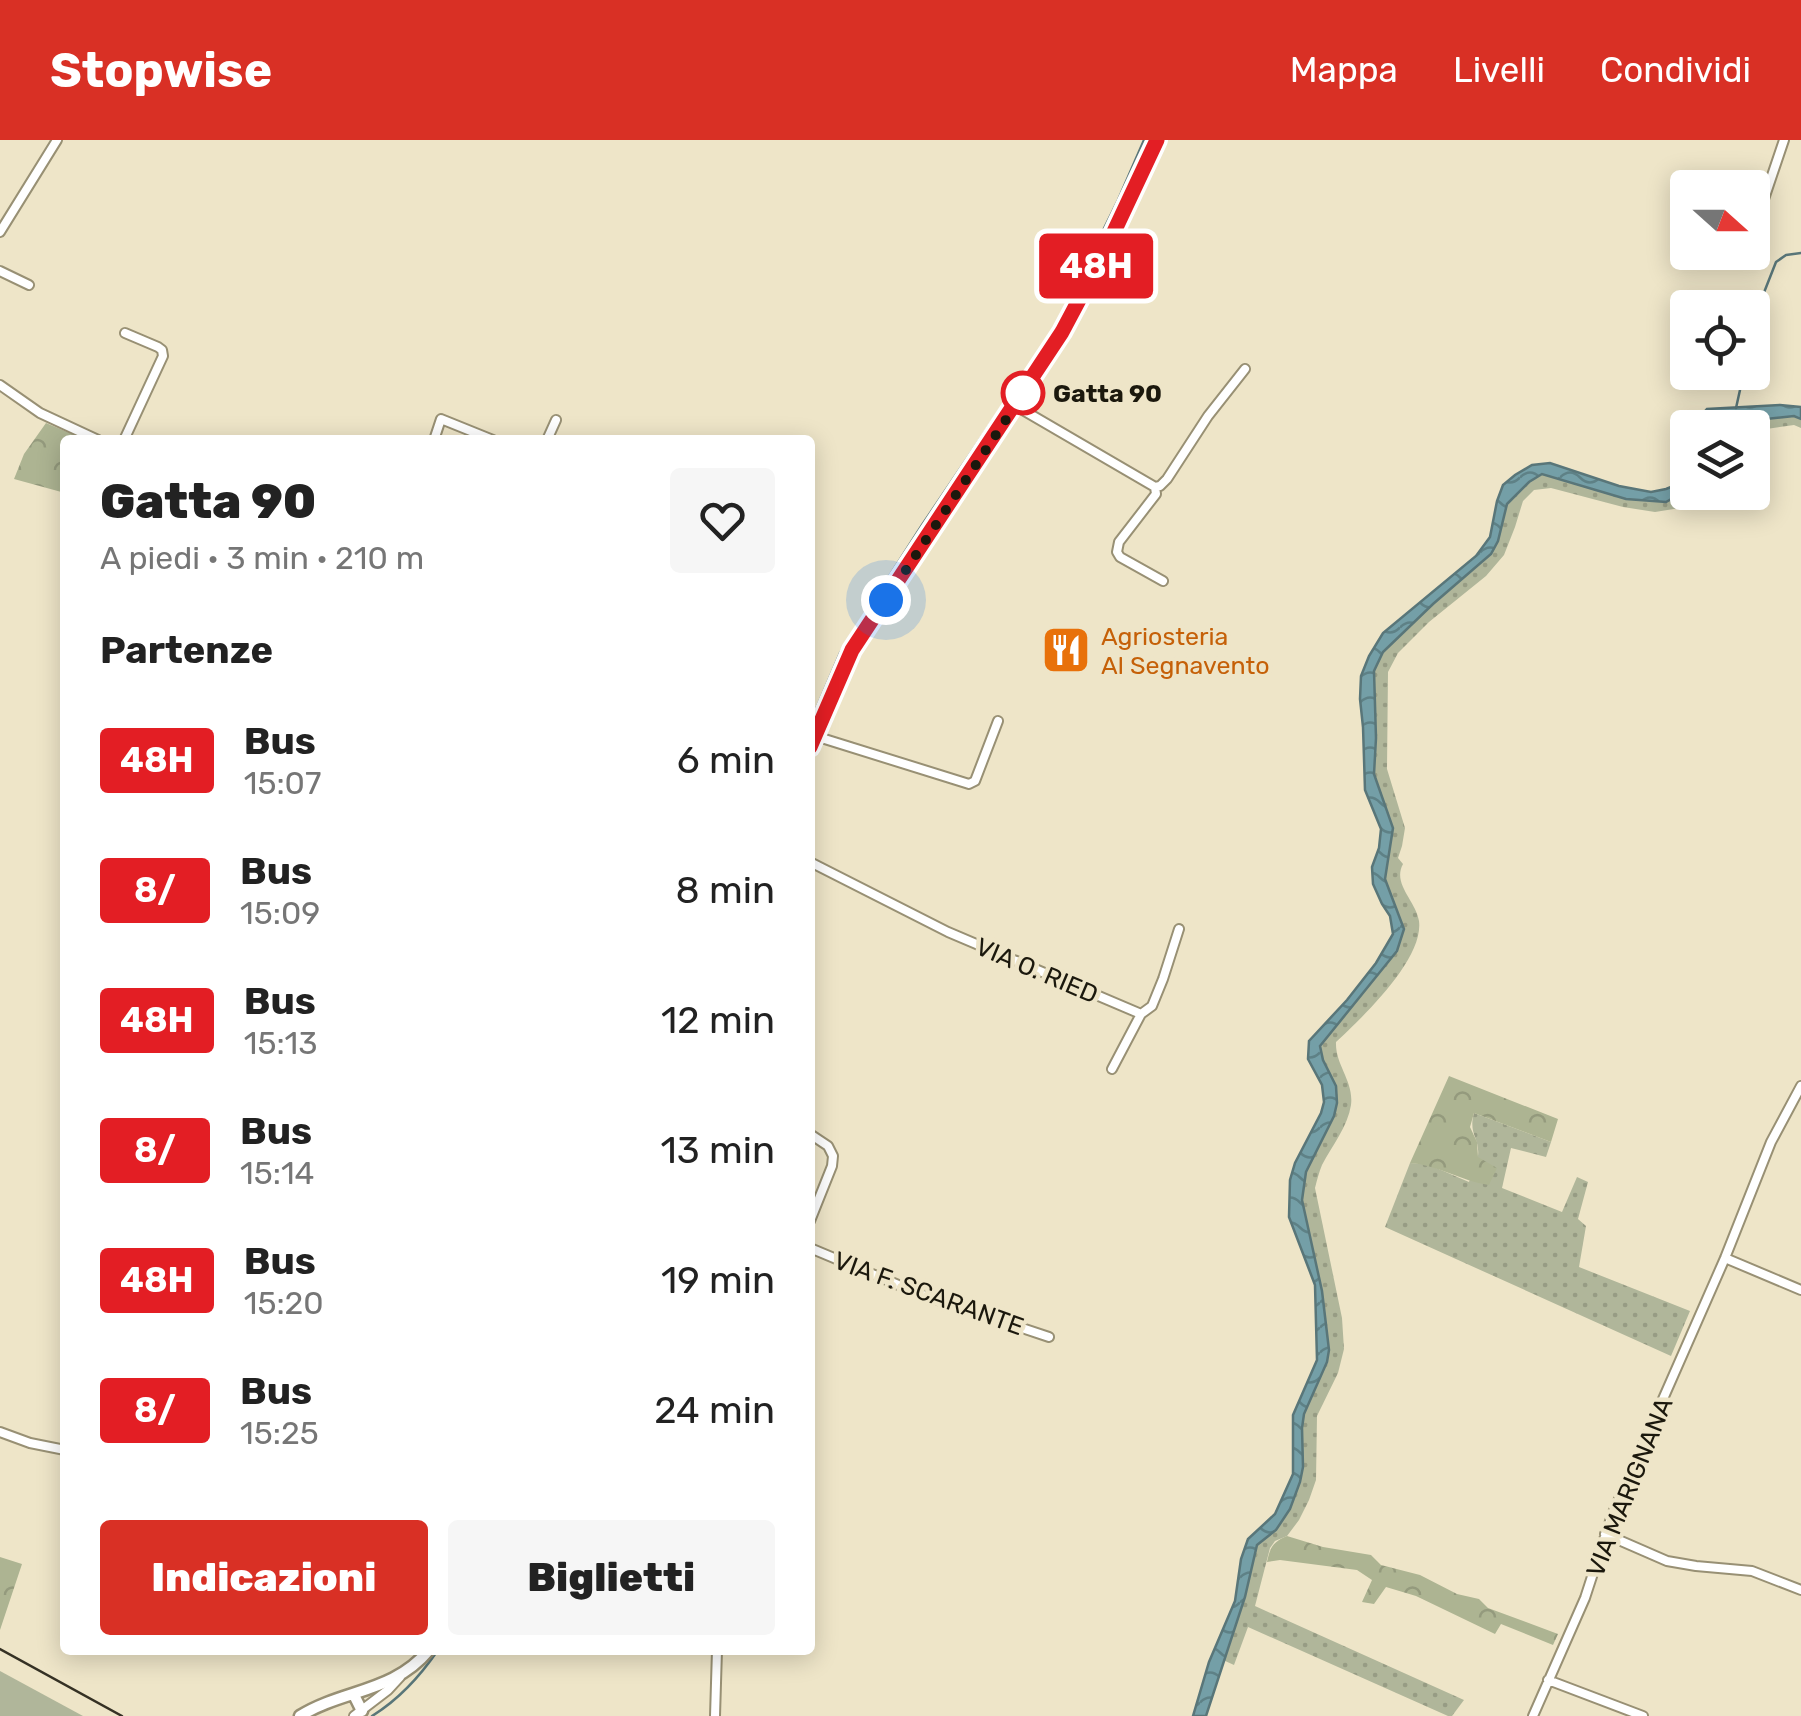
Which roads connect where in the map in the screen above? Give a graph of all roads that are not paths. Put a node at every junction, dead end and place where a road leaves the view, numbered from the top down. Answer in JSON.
{"nodes":[{"id":1,"x":57,"y":140,"type":"edge"},
{"id":2,"x":1157,"y":140,"type":"edge"},
{"id":3,"x":1784,"y":140,"type":"edge"},
{"id":4,"x":1770,"y":181,"type":"edge"},
{"id":5,"x":0,"y":232,"type":"edge"},
{"id":6,"x":0,"y":271,"type":"edge"},
{"id":7,"x":29,"y":285,"type":"dead end"},
{"id":8,"x":125,"y":332,"type":"dead end"},
{"id":9,"x":1245,"y":369,"type":"dead end"},
{"id":10,"x":0,"y":385,"type":"edge"},
{"id":11,"x":1016,"y":406,"type":"junction"},
{"id":12,"x":556,"y":420,"type":"dead end"},
{"id":13,"x":88,"y":435,"type":"edge"},
{"id":14,"x":126,"y":435,"type":"edge"},
{"id":15,"x":436,"y":435,"type":"edge"},
{"id":16,"x":481,"y":435,"type":"edge"},
{"id":17,"x":549,"y":435,"type":"edge"},
{"id":18,"x":1155,"y":486,"type":"junction"},
{"id":19,"x":1163,"y":582,"type":"dead end"},
{"id":20,"x":998,"y":721,"type":"dead end"},
{"id":21,"x":815,"y":733,"type":"edge"},
{"id":22,"x":815,"y":741,"type":"edge"},
{"id":23,"x":815,"y":864,"type":"edge"},
{"id":24,"x":1179,"y":929,"type":"dead end"},
{"id":25,"x":1141,"y":1014,"type":"junction"},
{"id":26,"x":1112,"y":1069,"type":"dead end"},
{"id":27,"x":1801,"y":1086,"type":"edge"},
{"id":28,"x":815,"y":1137,"type":"edge"},
{"id":29,"x":815,"y":1208,"type":"edge"},
{"id":30,"x":815,"y":1250,"type":"edge"},
{"id":31,"x":1725,"y":1258,"type":"junction"},
{"id":32,"x":1801,"y":1290,"type":"edge"},
{"id":33,"x":1049,"y":1337,"type":"dead end"},
{"id":34,"x":0,"y":1432,"type":"edge"},
{"id":35,"x":60,"y":1449,"type":"edge"},
{"id":36,"x":1605,"y":1534,"type":"junction"},
{"id":37,"x":1801,"y":1590,"type":"edge"},
{"id":38,"x":423,"y":1655,"type":"edge"},
{"id":39,"x":717,"y":1655,"type":"edge"},
{"id":40,"x":400,"y":1676,"type":"junction"},
{"id":41,"x":1548,"y":1680,"type":"junction"},
{"id":42,"x":354,"y":1695,"type":"junction"},
{"id":43,"x":358,"y":1714,"type":"edge"},
{"id":44,"x":300,"y":1716,"type":"edge"},
{"id":45,"x":715,"y":1716,"type":"edge"},
{"id":46,"x":1533,"y":1716,"type":"edge"},
{"id":47,"x":1643,"y":1716,"type":"edge"}],
"edges":[{"from":1,"to":5,"type":"street"},
{"from":2,"to":11,"type":"street"},
{"from":3,"to":4,"type":"street"},
{"from":6,"to":7,"type":"street"},
{"from":8,"to":14,"type":"street"},
{"from":9,"to":18,"type":"street"},
{"from":10,"to":13,"type":"street"},
{"from":11,"to":18,"type":"street"},
{"from":11,"to":21,"type":"street"},
{"from":12,"to":17,"type":"street"},
{"from":15,"to":16,"type":"street"},
{"from":18,"to":19,"type":"street"},
{"from":20,"to":22,"type":"street"},
{"from":23,"to":25,"type":"street","name":"VIA O. RIED"},
{"from":24,"to":25,"type":"street"},
{"from":25,"to":26,"type":"street"},
{"from":27,"to":31,"type":"street","name":"VIA MARIGNANA"},
{"from":28,"to":29,"type":"street"},
{"from":30,"to":33,"type":"street","name":"VIA F. SCARANTE"},
{"from":31,"to":32,"type":"street"},
{"from":31,"to":36,"type":"street","name":"VIA MARIGNANA"},
{"from":34,"to":35,"type":"street"},
{"from":36,"to":37,"type":"street"},
{"from":36,"to":41,"type":"street","name":"VIA MARIGNANA"},
{"from":38,"to":40,"type":"street"},
{"from":39,"to":45,"type":"street"},
{"from":40,"to":42,"type":"street"},
{"from":40,"to":43,"type":"street"},
{"from":41,"to":46,"type":"street","name":"VIA MARIGNANA"},
{"from":41,"to":47,"type":"street"},
{"from":42,"to":43,"type":"street"},
{"from":42,"to":44,"type":"street"}]}
